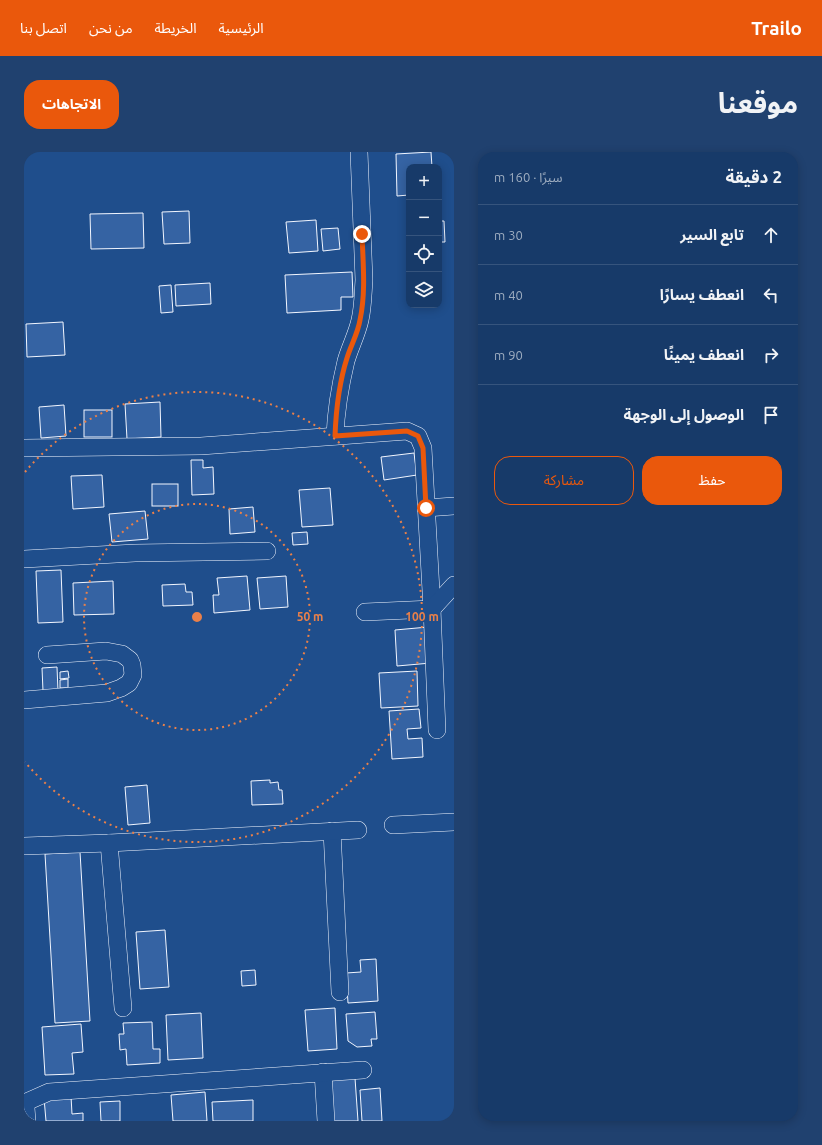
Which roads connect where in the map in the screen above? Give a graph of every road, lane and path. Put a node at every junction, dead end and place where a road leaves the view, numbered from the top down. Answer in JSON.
{"nodes":[{"id":1,"x":359,"y":152,"type":"edge"},
{"id":2,"x":335,"y":436,"type":"junction"},
{"id":3,"x":24,"y":448,"type":"edge"},
{"id":4,"x":454,"y":506,"type":"edge"},
{"id":5,"x":426,"y":508,"type":"junction"},
{"id":6,"x":267,"y":551,"type":"dead end"},
{"id":7,"x":24,"y":559,"type":"edge"},
{"id":8,"x":454,"y":585,"type":"edge"},
{"id":9,"x":432,"y":609,"type":"junction"},
{"id":10,"x":365,"y":612,"type":"dead end"},
{"id":11,"x":47,"y":655,"type":"dead end"},
{"id":12,"x":24,"y":700,"type":"edge"},
{"id":13,"x":437,"y":730,"type":"dead end"},
{"id":14,"x":454,"y":822,"type":"edge"},
{"id":15,"x":392,"y":825,"type":"dead end"},
{"id":16,"x":358,"y":830,"type":"dead end"},
{"id":17,"x":332,"y":831,"type":"junction"},
{"id":18,"x":109,"y":843,"type":"junction"},
{"id":19,"x":24,"y":846,"type":"edge"},
{"id":20,"x":340,"y":992,"type":"dead end"},
{"id":21,"x":123,"y":1008,"type":"dead end"},
{"id":22,"x":363,"y":1070,"type":"dead end"},
{"id":23,"x":323,"y":1072,"type":"junction"},
{"id":24,"x":24,"y":1103,"type":"edge"},
{"id":25,"x":24,"y":1108,"type":"edge"},
{"id":26,"x":25,"y":1121,"type":"edge"},
{"id":27,"x":326,"y":1121,"type":"edge"}],
"edges":[{"from":1,"to":2,"type":"street"},
{"from":2,"to":3,"type":"street"},
{"from":2,"to":5,"type":"street"},
{"from":4,"to":5,"type":"street"},
{"from":5,"to":9,"type":"street"},
{"from":6,"to":7,"type":"street"},
{"from":8,"to":9,"type":"street"},
{"from":9,"to":10,"type":"street"},
{"from":9,"to":13,"type":"street"},
{"from":11,"to":12,"type":"street"},
{"from":14,"to":15,"type":"street"},
{"from":16,"to":17,"type":"street"},
{"from":17,"to":18,"type":"street"},
{"from":17,"to":20,"type":"street"},
{"from":18,"to":19,"type":"street"},
{"from":18,"to":21,"type":"street"},
{"from":22,"to":23,"type":"street"},
{"from":23,"to":24,"type":"street"},
{"from":23,"to":27,"type":"street"},
{"from":25,"to":26,"type":"main road"}]}
